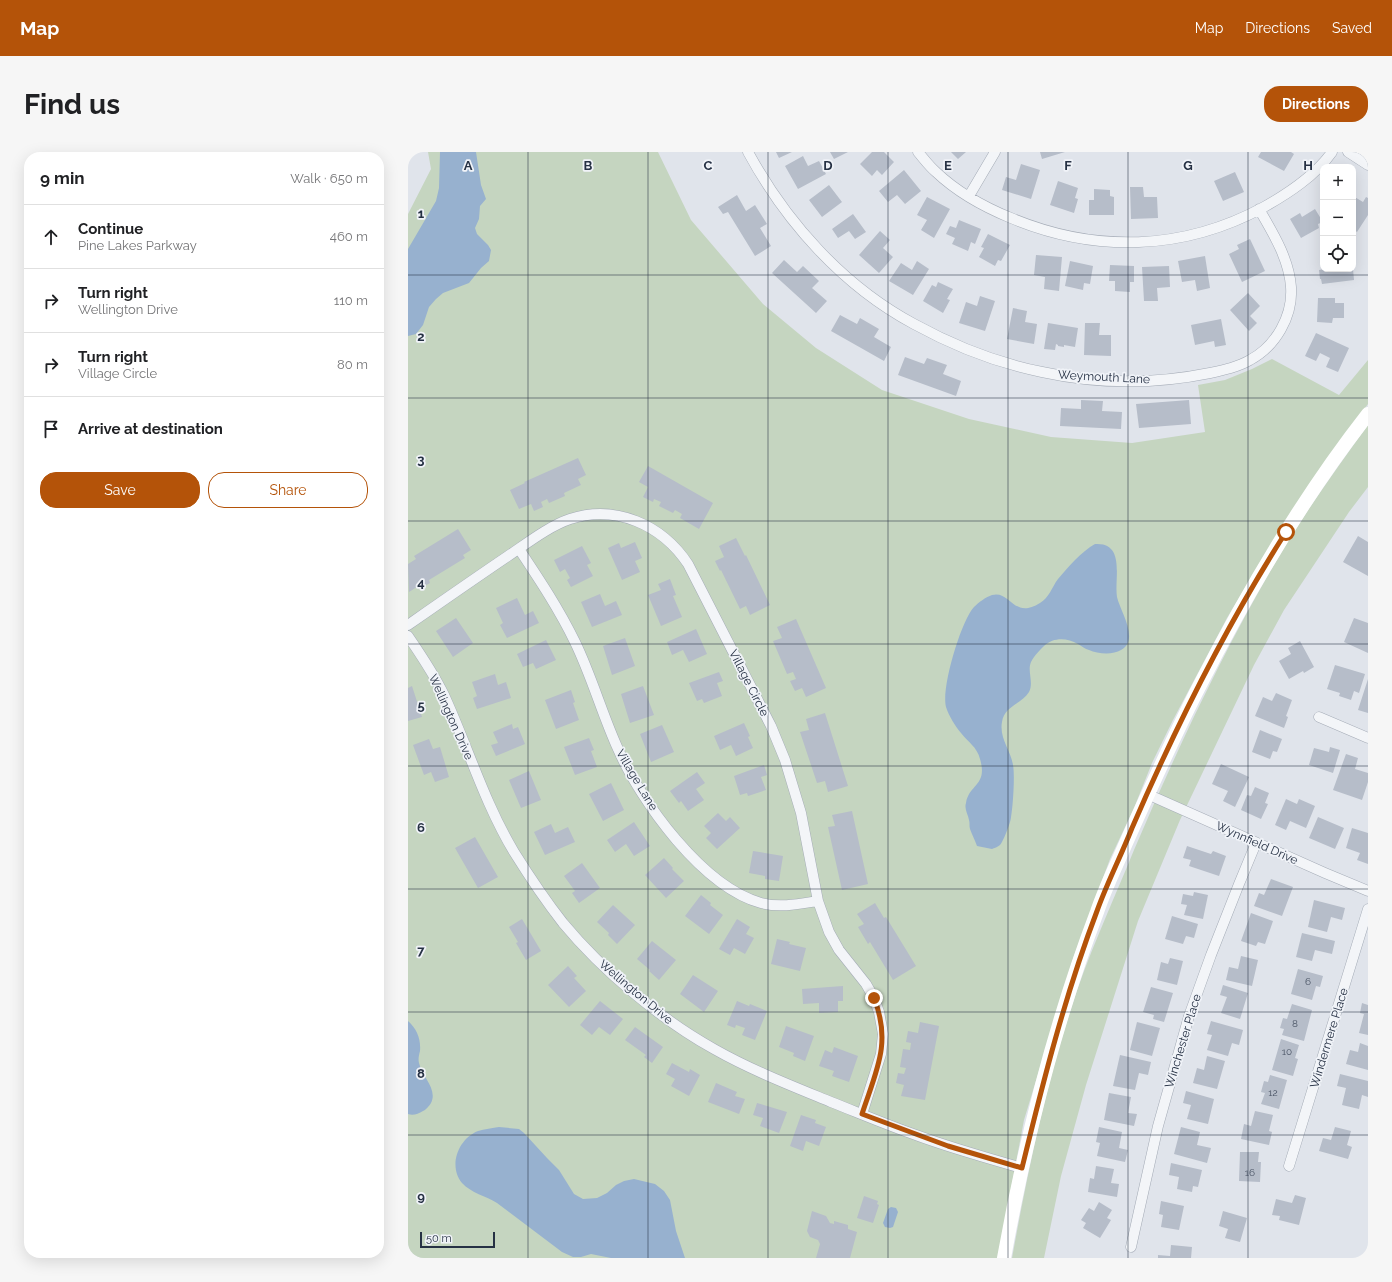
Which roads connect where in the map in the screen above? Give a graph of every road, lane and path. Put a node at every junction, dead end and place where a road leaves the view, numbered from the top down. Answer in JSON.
{"nodes":[{"id":1,"x":748,"y":152,"type":"edge"},
{"id":2,"x":918,"y":152,"type":"edge"},
{"id":3,"x":995,"y":152,"type":"edge"},
{"id":4,"x":1332,"y":152,"type":"edge"},
{"id":5,"x":1348,"y":152,"type":"edge"},
{"id":6,"x":1368,"y":165,"type":"edge"},
{"id":7,"x":969,"y":196,"type":"junction"},
{"id":8,"x":1259,"y":209,"type":"junction"},
{"id":9,"x":1368,"y":414,"type":"edge"},
{"id":10,"x":519,"y":549,"type":"junction"},
{"id":11,"x":408,"y":625,"type":"edge"},
{"id":12,"x":408,"y":636,"type":"edge"},
{"id":13,"x":1319,"y":716,"type":"dead end"},
{"id":14,"x":1368,"y":738,"type":"edge"},
{"id":15,"x":1147,"y":794,"type":"junction"},
{"id":16,"x":1256,"y":843,"type":"junction"},
{"id":17,"x":1368,"y":890,"type":"edge"},
{"id":18,"x":818,"y":901,"type":"junction"},
{"id":19,"x":1368,"y":909,"type":"edge"},
{"id":20,"x":862,"y":1114,"type":"junction"},
{"id":21,"x":1289,"y":1166,"type":"dead end"},
{"id":22,"x":1022,"y":1168,"type":"junction"},
{"id":23,"x":1130,"y":1247,"type":"dead end"},
{"id":24,"x":1004,"y":1258,"type":"edge"}],
"edges":[{"from":1,"to":8,"type":"street","name":"Weymouth Lane"},
{"from":2,"to":7,"type":"street"},
{"from":3,"to":7,"type":"street"},
{"from":4,"to":8,"type":"street"},
{"from":5,"to":6,"type":"street"},
{"from":7,"to":8,"type":"street"},
{"from":9,"to":15,"type":"street"},
{"from":10,"to":11,"type":"street","name":"Village Circle"},
{"from":10,"to":18,"type":"street","name":"Village Lane"},
{"from":10,"to":18,"type":"street","name":"Village Circle"},
{"from":12,"to":20,"type":"street","name":"Wellington Drive"},
{"from":13,"to":14,"type":"street"},
{"from":15,"to":16,"type":"street","name":"Wynnfield Drive"},
{"from":15,"to":22,"type":"street"},
{"from":16,"to":17,"type":"street","name":"Wynnfield Drive"},
{"from":16,"to":23,"type":"street","name":"Winchester Place"},
{"from":18,"to":20,"type":"street","name":"Village Circle"},
{"from":19,"to":21,"type":"street","name":"Windermere Place"},
{"from":20,"to":22,"type":"street","name":"Wellington Drive"},
{"from":22,"to":24,"type":"street"}]}
